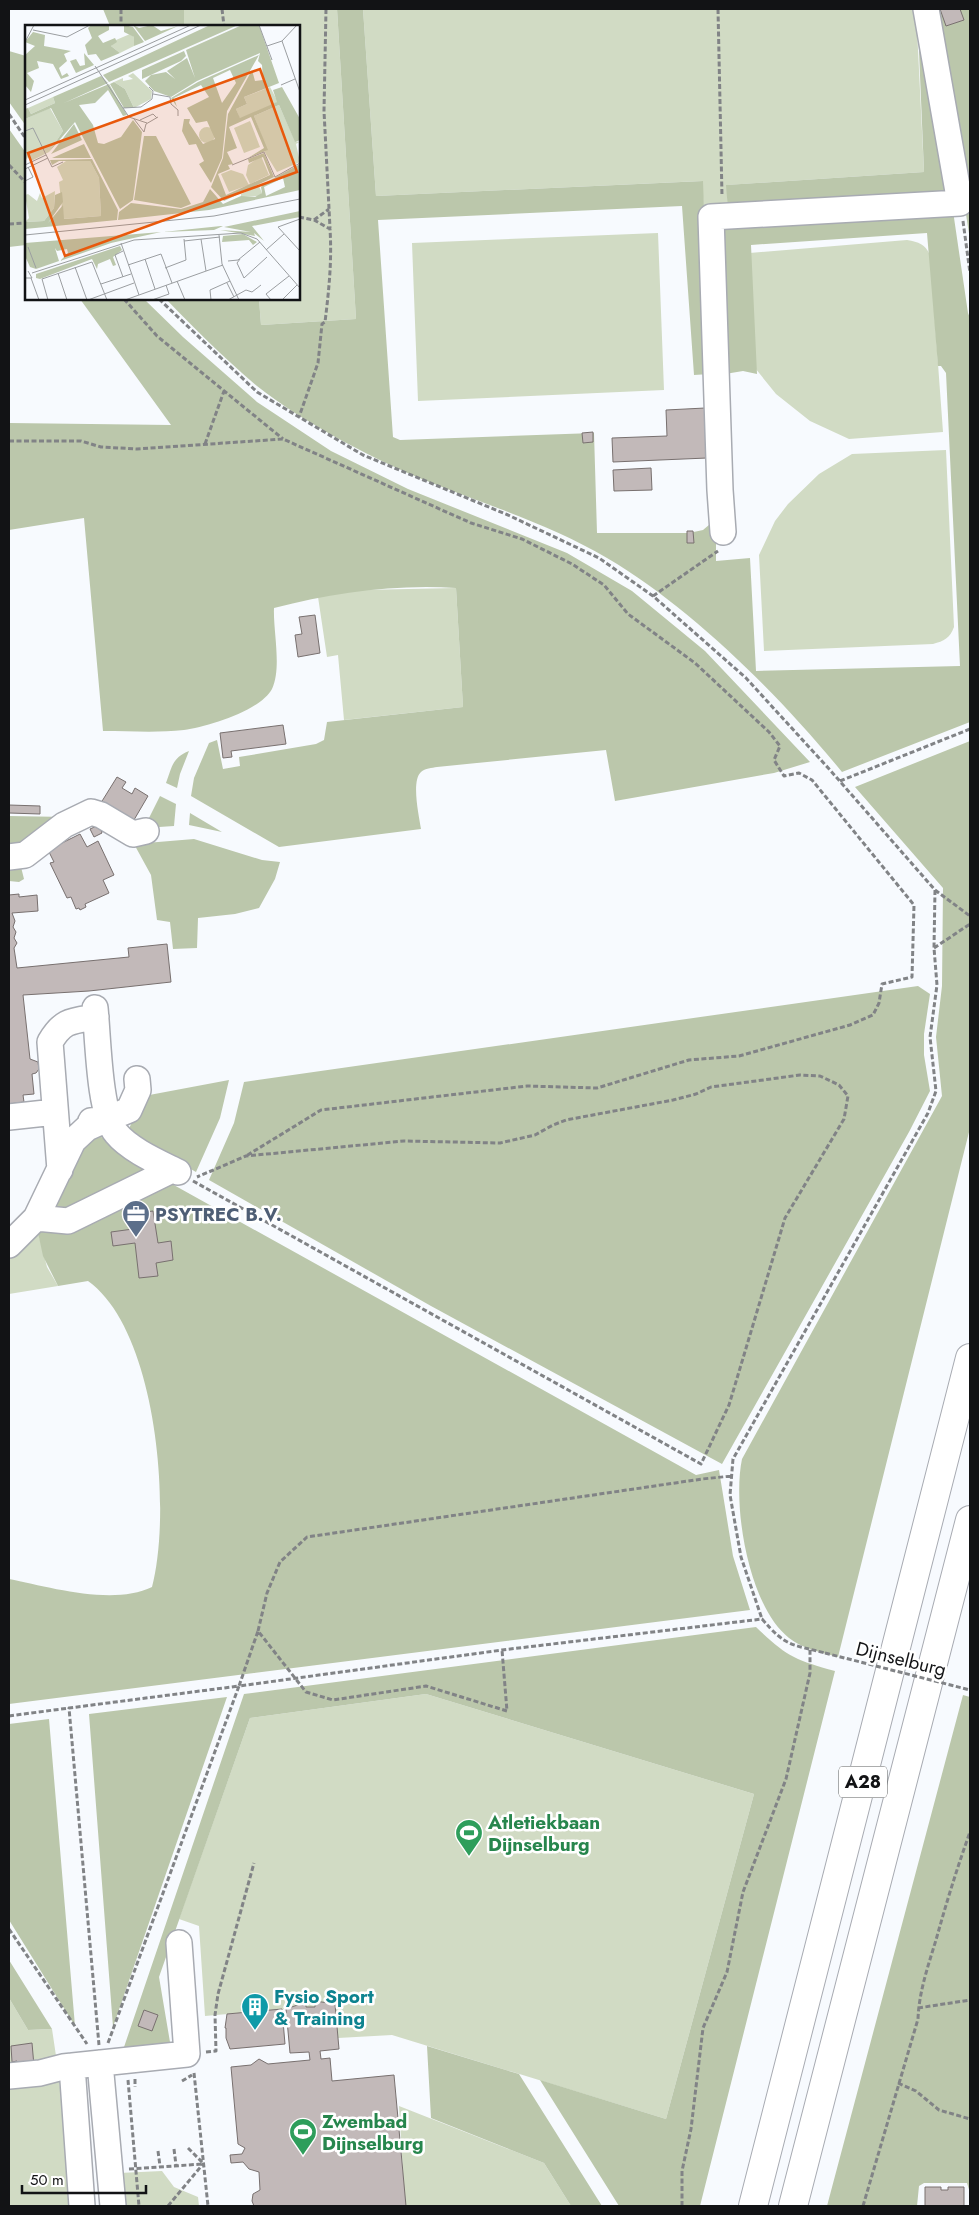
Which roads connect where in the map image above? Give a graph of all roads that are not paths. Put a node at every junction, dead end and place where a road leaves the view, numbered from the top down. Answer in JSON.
{"nodes":[{"id":1,"x":926,"y":9,"type":"edge"},
{"id":2,"x":960,"y":150,"type":"edge"},
{"id":3,"x":723,"y":532,"type":"road end"},
{"id":4,"x":146,"y":832,"type":"dead end"},
{"id":5,"x":9,"y":857,"type":"edge"},
{"id":6,"x":137,"y":1079,"type":"dead end"},
{"id":7,"x":9,"y":1117,"type":"edge"},
{"id":8,"x":56,"y":1118,"type":"junction"},
{"id":9,"x":108,"y":1119,"type":"junction"},
{"id":10,"x":60,"y":1170,"type":"junction"},
{"id":11,"x":36,"y":1218,"type":"junction"},
{"id":12,"x":9,"y":1246,"type":"edge"},
{"id":13,"x":970,"y":1358,"type":"edge"},
{"id":14,"x":970,"y":1520,"type":"edge"},
{"id":15,"x":178,"y":1943,"type":"dead end"},
{"id":16,"x":100,"y":2063,"type":"junction"},
{"id":17,"x":72,"y":2066,"type":"junction"},
{"id":18,"x":9,"y":2076,"type":"edge"},
{"id":19,"x":82,"y":2206,"type":"edge"},
{"id":20,"x":113,"y":2206,"type":"edge"},
{"id":21,"x":753,"y":2206,"type":"edge"},
{"id":22,"x":793,"y":2206,"type":"edge"}],
"edges":[{"from":1,"to":2,"type":"lane"},
{"from":2,"to":3,"type":"lane"},
{"from":4,"to":5,"type":"lane"},
{"from":6,"to":9,"type":"lane"},
{"from":7,"to":8,"type":"lane"},
{"from":8,"to":9,"type":"lane"},
{"from":8,"to":9,"type":"lane"},
{"from":8,"to":10,"type":"lane"},
{"from":9,"to":10,"type":"lane"},
{"from":9,"to":11,"type":"lane"},
{"from":10,"to":11,"type":"lane"},
{"from":11,"to":12,"type":"lane"},
{"from":13,"to":21,"type":"highway","number":"A28"},
{"from":14,"to":22,"type":"highway","number":"A28"},
{"from":15,"to":16,"type":"lane"},
{"from":16,"to":17,"type":"lane"},
{"from":16,"to":20,"type":"lane"},
{"from":17,"to":18,"type":"lane"},
{"from":17,"to":19,"type":"lane"}]}
